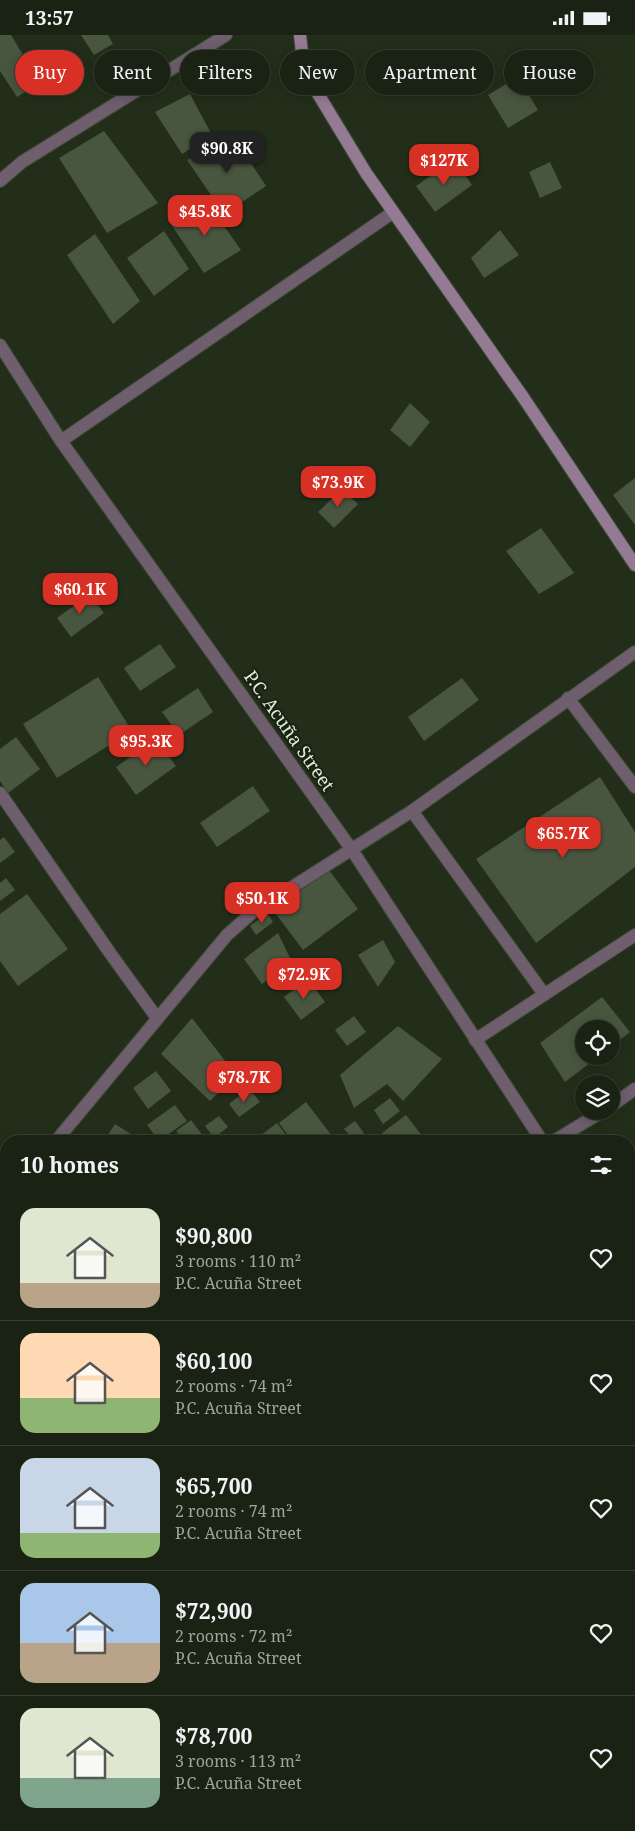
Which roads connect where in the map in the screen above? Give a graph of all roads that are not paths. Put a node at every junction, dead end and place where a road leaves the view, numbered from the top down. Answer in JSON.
{"nodes":[{"id":1,"x":226,"y":35,"type":"edge"},
{"id":2,"x":300,"y":35,"type":"edge"},
{"id":3,"x":0,"y":181,"type":"edge"},
{"id":4,"x":392,"y":213,"type":"junction"},
{"id":5,"x":0,"y":345,"type":"edge"},
{"id":6,"x":61,"y":441,"type":"junction"},
{"id":7,"x":635,"y":565,"type":"edge"},
{"id":8,"x":635,"y":652,"type":"edge"},
{"id":9,"x":568,"y":698,"type":"junction"},
{"id":10,"x":635,"y":787,"type":"edge"},
{"id":11,"x":0,"y":793,"type":"edge"},
{"id":12,"x":412,"y":811,"type":"junction"},
{"id":13,"x":352,"y":850,"type":"junction"},
{"id":14,"x":635,"y":935,"type":"edge"},
{"id":15,"x":544,"y":994,"type":"junction"},
{"id":16,"x":157,"y":1018,"type":"junction"},
{"id":17,"x":475,"y":1040,"type":"junction"},
{"id":18,"x":635,"y":1089,"type":"edge"},
{"id":19,"x":620,"y":1099,"type":"edge"},
{"id":20,"x":588,"y":1120,"type":"edge"},
{"id":21,"x":61,"y":1135,"type":"edge"},
{"id":22,"x":538,"y":1135,"type":"edge"},
{"id":23,"x":564,"y":1135,"type":"edge"}],
"edges":[{"from":1,"to":3,"type":"street"},
{"from":2,"to":4,"type":"street"},
{"from":4,"to":6,"type":"street"},
{"from":4,"to":7,"type":"street"},
{"from":5,"to":6,"type":"street","name":"P.C. Acuña Street"},
{"from":6,"to":13,"type":"street","name":"P.C. Acuña Street"},
{"from":8,"to":9,"type":"street"},
{"from":9,"to":10,"type":"street"},
{"from":9,"to":12,"type":"street"},
{"from":11,"to":16,"type":"street"},
{"from":12,"to":13,"type":"street"},
{"from":12,"to":15,"type":"street"},
{"from":13,"to":16,"type":"street"},
{"from":13,"to":17,"type":"street","name":"P.C. Acuña Street"},
{"from":14,"to":15,"type":"street"},
{"from":15,"to":17,"type":"street"},
{"from":16,"to":21,"type":"street"},
{"from":17,"to":22,"type":"street","name":"P.C. Acuña Street"},
{"from":18,"to":19,"type":"street"},
{"from":20,"to":23,"type":"street"}]}
